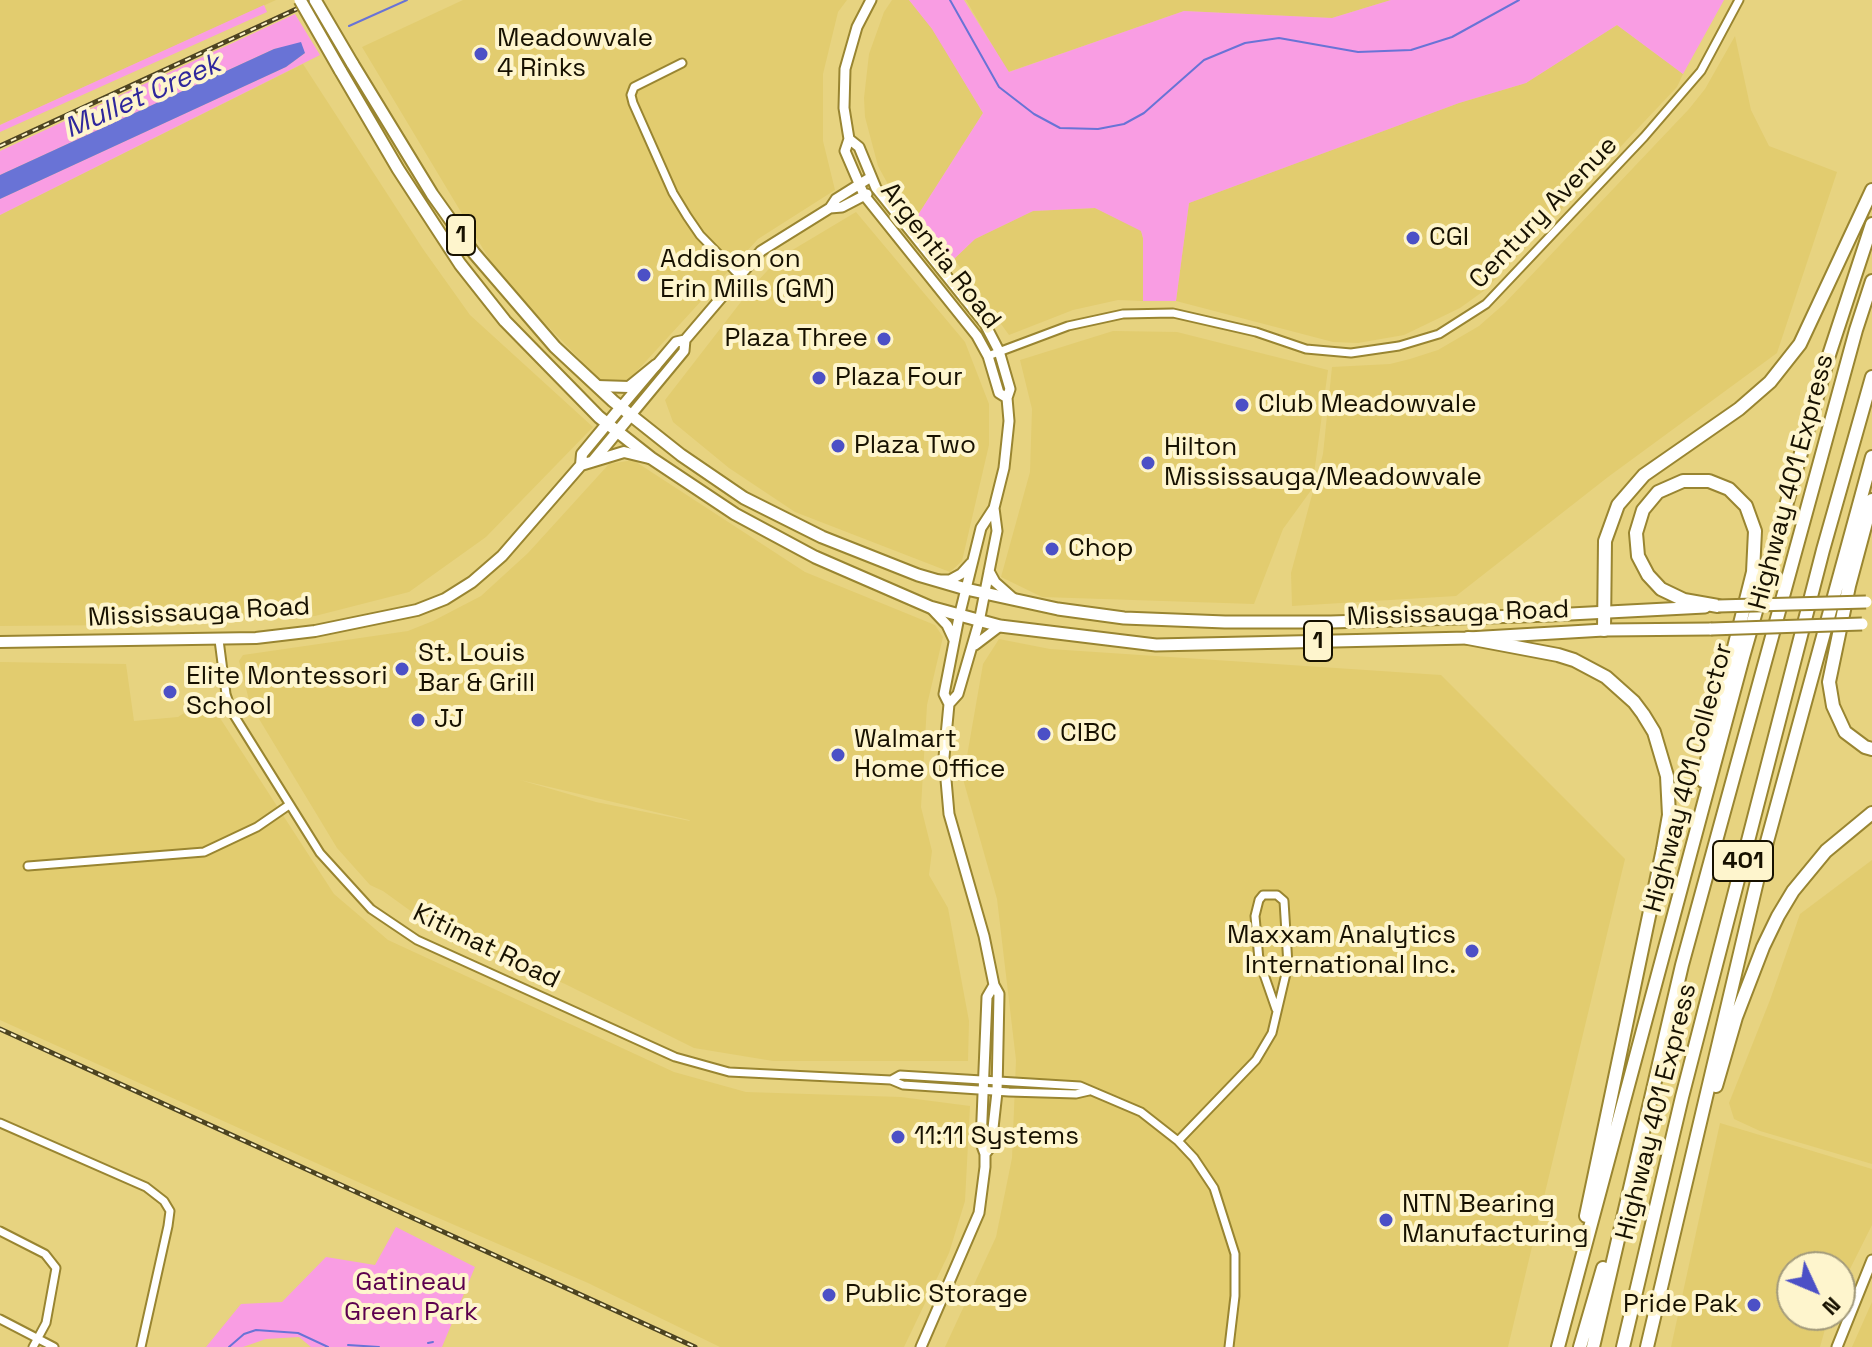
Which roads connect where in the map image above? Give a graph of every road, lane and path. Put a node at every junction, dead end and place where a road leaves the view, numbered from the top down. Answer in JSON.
{"nodes":[{"id":1,"x":300,"y":0,"type":"edge"},
{"id":2,"x":315,"y":0,"type":"edge"},
{"id":3,"x":871,"y":0,"type":"edge"},
{"id":4,"x":1739,"y":0,"type":"edge"},
{"id":5,"x":682,"y":63,"type":"dead end"},
{"id":6,"x":849,"y":139,"type":"junction"},
{"id":7,"x":871,"y":177,"type":"junction"},
{"id":8,"x":858,"y":185,"type":"junction"},
{"id":9,"x":876,"y":188,"type":"junction"},
{"id":10,"x":1872,"y":190,"type":"edge"},
{"id":11,"x":864,"y":195,"type":"junction"},
{"id":12,"x":830,"y":208,"type":"junction"},
{"id":13,"x":1872,"y":224,"type":"edge"},
{"id":14,"x":739,"y":275,"type":"junction"},
{"id":15,"x":1872,"y":281,"type":"edge"},
{"id":16,"x":685,"y":340,"type":"junction"},
{"id":17,"x":999,"y":351,"type":"junction"},
{"id":18,"x":988,"y":356,"type":"junction"},
{"id":19,"x":656,"y":365,"type":"junction"},
{"id":20,"x":1872,"y":377,"type":"edge"},
{"id":21,"x":597,"y":386,"type":"junction"},
{"id":22,"x":1007,"y":398,"type":"junction"},
{"id":23,"x":626,"y":411,"type":"junction"},
{"id":24,"x":607,"y":424,"type":"junction"},
{"id":25,"x":617,"y":432,"type":"junction"},
{"id":26,"x":1872,"y":457,"type":"edge"},
{"id":27,"x":651,"y":458,"type":"junction"},
{"id":28,"x":586,"y":464,"type":"junction"},
{"id":29,"x":1872,"y":500,"type":"edge"},
{"id":30,"x":994,"y":508,"type":"junction"},
{"id":31,"x":973,"y":561,"type":"junction"},
{"id":32,"x":989,"y":571,"type":"junction"},
{"id":33,"x":937,"y":581,"type":"junction"},
{"id":34,"x":966,"y":589,"type":"junction"},
{"id":35,"x":985,"y":593,"type":"junction"},
{"id":36,"x":1016,"y":601,"type":"junction"},
{"id":37,"x":1869,"y":602,"type":"edge"},
{"id":38,"x":1718,"y":606,"type":"junction"},
{"id":39,"x":930,"y":607,"type":"junction"},
{"id":40,"x":1602,"y":612,"type":"junction"},
{"id":41,"x":959,"y":617,"type":"junction"},
{"id":42,"x":979,"y":622,"type":"junction"},
{"id":43,"x":1867,"y":624,"type":"edge"},
{"id":44,"x":1000,"y":626,"type":"junction"},
{"id":45,"x":1604,"y":630,"type":"junction"},
{"id":46,"x":1468,"y":638,"type":"junction"},
{"id":47,"x":219,"y":640,"type":"junction"},
{"id":48,"x":954,"y":641,"type":"junction"},
{"id":49,"x":0,"y":642,"type":"edge"},
{"id":50,"x":973,"y":648,"type":"junction"},
{"id":51,"x":949,"y":704,"type":"junction"},
{"id":52,"x":1872,"y":749,"type":"edge"},
{"id":53,"x":289,"y":805,"type":"junction"},
{"id":54,"x":1872,"y":813,"type":"edge"},
{"id":55,"x":28,"y":866,"type":"dead end"},
{"id":56,"x":1683,"y":889,"type":"junction"},
{"id":57,"x":994,"y":985,"type":"junction"},
{"id":58,"x":1276,"y":1009,"type":"junction"},
{"id":59,"x":997,"y":1080,"type":"junction"},
{"id":60,"x":983,"y":1085,"type":"junction"},
{"id":61,"x":1089,"y":1091,"type":"junction"},
{"id":62,"x":997,"y":1092,"type":"junction"},
{"id":63,"x":0,"y":1123,"type":"edge"},
{"id":64,"x":1178,"y":1141,"type":"junction"},
{"id":65,"x":1639,"y":1146,"type":"junction"},
{"id":66,"x":985,"y":1154,"type":"junction"},
{"id":67,"x":1681,"y":1204,"type":"junction"},
{"id":68,"x":0,"y":1231,"type":"edge"},
{"id":69,"x":1872,"y":1260,"type":"edge"},
{"id":70,"x":0,"y":1319,"type":"edge"},
{"id":71,"x":38,"y":1339,"type":"junction"},
{"id":72,"x":33,"y":1347,"type":"edge"},
{"id":73,"x":54,"y":1347,"type":"edge"},
{"id":74,"x":141,"y":1347,"type":"edge"},
{"id":75,"x":921,"y":1347,"type":"edge"},
{"id":76,"x":1229,"y":1347,"type":"edge"},
{"id":77,"x":1556,"y":1347,"type":"edge"},
{"id":78,"x":1580,"y":1347,"type":"edge"},
{"id":79,"x":1593,"y":1347,"type":"edge"},
{"id":80,"x":1623,"y":1347,"type":"edge"},
{"id":81,"x":1647,"y":1347,"type":"edge"},
{"id":82,"x":1837,"y":1347,"type":"edge"}],
"edges":[{"from":1,"to":24,"type":"main road","number":"1","bridge":true},
{"from":2,"to":21,"type":"main road","number":"1","bridge":true},
{"from":3,"to":6,"type":"street","name":"Argentia Road"},
{"from":4,"to":17,"type":"street","name":"Century Avenue"},
{"from":5,"to":14,"type":"street"},
{"from":6,"to":7,"type":"street","name":"Argentia Road"},
{"from":6,"to":8,"type":"street","name":"Argentia Road"},
{"from":7,"to":8,"type":"street"},
{"from":7,"to":9,"type":"street","name":"Argentia Road"},
{"from":8,"to":11,"type":"street","name":"Argentia Road"},
{"from":8,"to":12,"type":"street"},
{"from":9,"to":11,"type":"street"},
{"from":9,"to":17,"type":"street","name":"Argentia Road"},
{"from":10,"to":40,"type":"highway"},
{"from":11,"to":12,"type":"street"},
{"from":11,"to":18,"type":"street","name":"Argentia Road"},
{"from":12,"to":14,"type":"street"},
{"from":13,"to":56,"type":"highway","name":"Highway 401 Collector","number":"401"},
{"from":14,"to":16,"type":"street"},
{"from":15,"to":65,"type":"highway","name":"Highway 401 Express","number":"401"},
{"from":16,"to":19,"type":"street"},
{"from":16,"to":23,"type":"street"},
{"from":17,"to":18,"type":"street","name":"Century Avenue"},
{"from":17,"to":22,"type":"street","name":"Argentia Road"},
{"from":18,"to":22,"type":"street","name":"Argentia Road"},
{"from":19,"to":21,"type":"main road"},
{"from":19,"to":23,"type":"street"},
{"from":20,"to":80,"type":"highway","name":"Highway 401 Express","number":"401"},
{"from":21,"to":23,"type":"main road","number":"1"},
{"from":22,"to":30,"type":"street","name":"Argentia Road"},
{"from":23,"to":24,"type":"main road","name":"Mississauga Road"},
{"from":23,"to":25,"type":"main road","name":"Mississauga Road"},
{"from":23,"to":33,"type":"main road","name":"Mississauga Road","number":"1"},
{"from":24,"to":25,"type":"main road","name":"Mississauga Road","number":"1"},
{"from":24,"to":28,"type":"main road","name":"Mississauga Road"},
{"from":25,"to":27,"type":"main road","name":"Mississauga Road","number":"1"},
{"from":25,"to":28,"type":"main road","name":"Mississauga Road"},
{"from":26,"to":67,"type":"highway","number":"401"},
{"from":27,"to":28,"type":"main road"},
{"from":27,"to":39,"type":"main road","name":"Mississauga Road","number":"1"},
{"from":28,"to":47,"type":"main road","name":"Mississauga Road"},
{"from":29,"to":52,"type":"highway"},
{"from":30,"to":31,"type":"street","name":"Argentia Road"},
{"from":30,"to":32,"type":"street","name":"Argentia Road"},
{"from":31,"to":33,"type":"street"},
{"from":31,"to":34,"type":"street","name":"Argentia Road"},
{"from":32,"to":35,"type":"street","name":"Argentia Road"},
{"from":32,"to":36,"type":"street"},
{"from":33,"to":34,"type":"main road","name":"Mississauga Road","number":"1"},
{"from":34,"to":35,"type":"main road","name":"Mississauga Road","number":"1"},
{"from":34,"to":41,"type":"street","name":"Argentia Road"},
{"from":35,"to":36,"type":"main road","name":"Mississauga Road","number":"1"},
{"from":35,"to":42,"type":"street","name":"Argentia Road"},
{"from":36,"to":40,"type":"main road","name":"Mississauga Road","number":"1"},
{"from":37,"to":38,"type":"main road","name":"Mississauga Road","number":"1","bridge":true},
{"from":38,"to":40,"type":"main road","name":"Mississauga Road","number":"1"},
{"from":38,"to":56,"type":"highway"},
{"from":39,"to":41,"type":"main road","name":"Mississauga Road","number":"1"},
{"from":39,"to":48,"type":"street"},
{"from":40,"to":45,"type":"highway"},
{"from":41,"to":42,"type":"main road","name":"Mississauga Road","number":"1"},
{"from":41,"to":48,"type":"street","name":"Argentia Road"},
{"from":42,"to":44,"type":"main road","name":"Mississauga Road","number":"1"},
{"from":42,"to":50,"type":"street","name":"Argentia Road"},
{"from":43,"to":45,"type":"main road","name":"Mississauga Road","number":"1","bridge":true},
{"from":44,"to":46,"type":"main road","name":"Mississauga Road","number":"1"},
{"from":44,"to":50,"type":"street"},
{"from":45,"to":46,"type":"main road","name":"Mississauga Road","number":"1"},
{"from":46,"to":77,"type":"highway"},
{"from":47,"to":49,"type":"main road","name":"Mississauga Road"},
{"from":47,"to":53,"type":"street","name":"Kitimat Road"},
{"from":48,"to":51,"type":"street","name":"Argentia Road"},
{"from":50,"to":51,"type":"street","name":"Argentia Road"},
{"from":51,"to":57,"type":"street","name":"Argentia Road"},
{"from":53,"to":55,"type":"street"},
{"from":53,"to":60,"type":"street","name":"Kitimat Road"},
{"from":54,"to":67,"type":"highway"},
{"from":56,"to":77,"type":"highway","name":"Highway 401 Collector","number":"401"},
{"from":57,"to":59,"type":"street","name":"Argentia Road"},
{"from":57,"to":60,"type":"street","name":"Argentia Road"},
{"from":58,"to":58,"type":"street"},
{"from":58,"to":64,"type":"street"},
{"from":59,"to":60,"type":"street","name":"Kitimat Road"},
{"from":59,"to":61,"type":"street","name":"Kitimat Road"},
{"from":59,"to":62,"type":"street","name":"Argentia Road"},
{"from":60,"to":62,"type":"street","name":"Kitimat Road"},
{"from":60,"to":66,"type":"street","name":"Argentia Road"},
{"from":61,"to":62,"type":"street","name":"Kitimat Road"},
{"from":61,"to":64,"type":"street","name":"Kitimat Road"},
{"from":62,"to":66,"type":"street","name":"Argentia Road"},
{"from":63,"to":74,"type":"street"},
{"from":64,"to":76,"type":"street","name":"Kitimat Road"},
{"from":65,"to":78,"type":"highway"},
{"from":65,"to":79,"type":"highway","name":"Highway 401 Express","number":"401"},
{"from":66,"to":75,"type":"street","name":"Argentia Road"},
{"from":67,"to":81,"type":"highway","number":"401"},
{"from":68,"to":71,"type":"street"},
{"from":69,"to":82,"type":"street"},
{"from":70,"to":71,"type":"street"},
{"from":71,"to":72,"type":"street"},
{"from":71,"to":73,"type":"street"}]}
